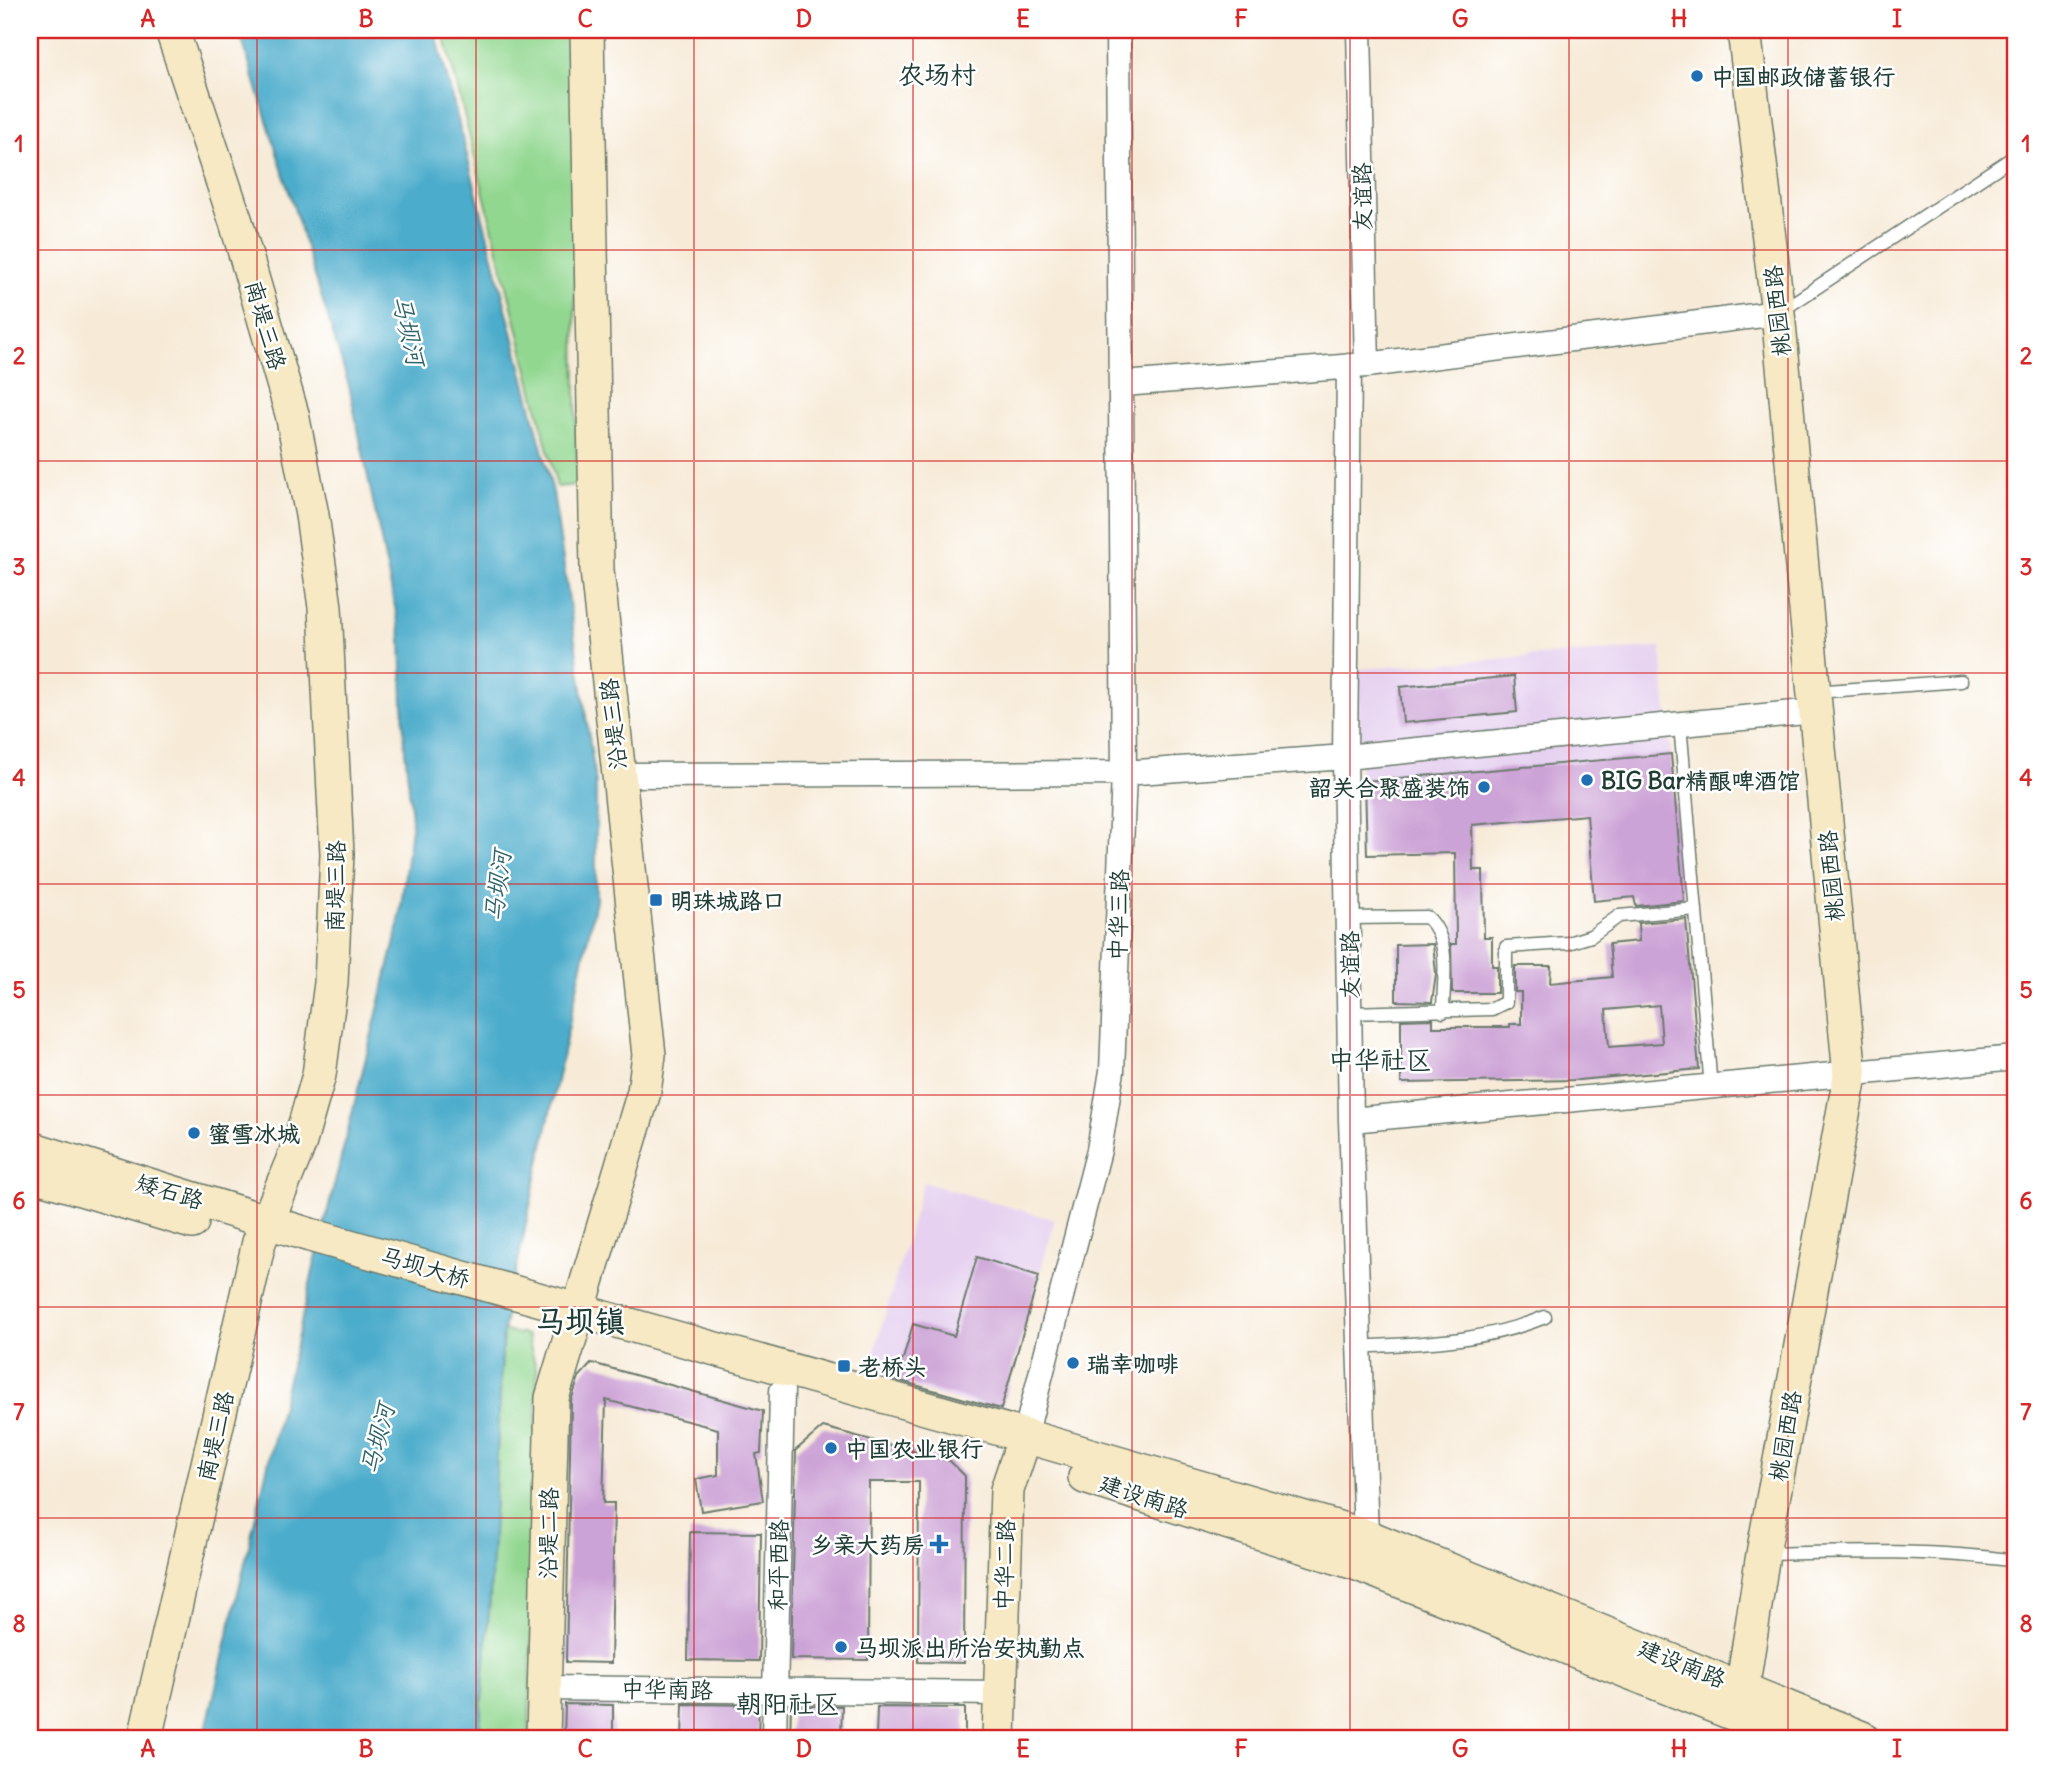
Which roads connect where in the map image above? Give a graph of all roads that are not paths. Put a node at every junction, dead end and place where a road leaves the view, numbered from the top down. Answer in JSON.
{"nodes":[{"id":1,"x":172,"y":30,"type":"edge"},
{"id":2,"x":587,"y":30,"type":"edge"},
{"id":3,"x":608,"y":30,"type":"edge"},
{"id":4,"x":1118,"y":30,"type":"edge"},
{"id":5,"x":1359,"y":30,"type":"edge"},
{"id":6,"x":1744,"y":30,"type":"edge"},
{"id":7,"x":588,"y":105,"type":"junction"},
{"id":8,"x":2015,"y":156,"type":"edge"},
{"id":9,"x":1778,"y":313,"type":"junction"},
{"id":10,"x":1358,"y":365,"type":"junction"},
{"id":11,"x":1123,"y":384,"type":"junction"},
{"id":12,"x":1961,"y":681,"type":"dead end"},
{"id":13,"x":1815,"y":701,"type":"junction"},
{"id":14,"x":1680,"y":724,"type":"junction"},
{"id":15,"x":1345,"y":757,"type":"junction"},
{"id":16,"x":1124,"y":773,"type":"junction"},
{"id":17,"x":619,"y":775,"type":"junction"},
{"id":18,"x":1696,"y":909,"type":"junction"},
{"id":19,"x":1349,"y":918,"type":"junction"},
{"id":20,"x":1443,"y":1012,"type":"junction"},
{"id":21,"x":1349,"y":1013,"type":"junction"},
{"id":22,"x":2015,"y":1058,"type":"edge"},
{"id":23,"x":1850,"y":1076,"type":"junction"},
{"id":24,"x":1711,"y":1088,"type":"junction"},
{"id":25,"x":1351,"y":1120,"type":"junction"},
{"id":26,"x":30,"y":1148,"type":"edge"},
{"id":27,"x":30,"y":1174,"type":"edge"},
{"id":28,"x":263,"y":1232,"type":"junction"},
{"id":29,"x":308,"y":1245,"type":"joint"},
{"id":30,"x":538,"y":1310,"type":"joint"},
{"id":31,"x":1545,"y":1317,"type":"dead end"},
{"id":32,"x":573,"y":1320,"type":"junction"},
{"id":33,"x":1359,"y":1347,"type":"junction"},
{"id":34,"x":782,"y":1391,"type":"junction"},
{"id":35,"x":1021,"y":1446,"type":"junction"},
{"id":36,"x":1360,"y":1549,"type":"junction"},
{"id":37,"x":1763,"y":1554,"type":"junction"},
{"id":38,"x":2015,"y":1561,"type":"edge"},
{"id":39,"x":544,"y":1688,"type":"junction"},
{"id":40,"x":776,"y":1691,"type":"junction"},
{"id":41,"x":1000,"y":1693,"type":"junction"},
{"id":42,"x":1738,"y":1714,"type":"edge"},
{"id":43,"x":145,"y":1738,"type":"edge"},
{"id":44,"x":543,"y":1738,"type":"edge"},
{"id":45,"x":774,"y":1738,"type":"edge"},
{"id":46,"x":999,"y":1738,"type":"edge"},
{"id":47,"x":1794,"y":1738,"type":"edge"},
{"id":48,"x":1861,"y":1738,"type":"edge"}],
"edges":[{"from":1,"to":28,"type":"main road","name":"南堤三路"},
{"from":2,"to":7,"type":"main road","name":"沿堤三路"},
{"from":3,"to":7,"type":"main road","name":"沿堤三路"},
{"from":4,"to":11,"type":"street","name":"中华三路"},
{"from":5,"to":10,"type":"street","name":"友谊路"},
{"from":6,"to":9,"type":"main road","name":"桃园西路"},
{"from":7,"to":17,"type":"main road","name":"沿堤三路"},
{"from":8,"to":9,"type":"lane"},
{"from":9,"to":10,"type":"street"},
{"from":9,"to":13,"type":"main road","name":"桃园西路"},
{"from":10,"to":11,"type":"street"},
{"from":10,"to":15,"type":"street","name":"友谊路"},
{"from":11,"to":16,"type":"street","name":"中华三路"},
{"from":12,"to":13,"type":"lane"},
{"from":13,"to":14,"type":"street"},
{"from":13,"to":23,"type":"main road","name":"桃园西路"},
{"from":14,"to":15,"type":"street"},
{"from":14,"to":18,"type":"lane"},
{"from":15,"to":16,"type":"street"},
{"from":15,"to":19,"type":"street","name":"友谊路"},
{"from":16,"to":17,"type":"street"},
{"from":16,"to":35,"type":"street","name":"中华三路"},
{"from":17,"to":32,"type":"main road","name":"沿堤三路"},
{"from":18,"to":20,"type":"lane"},
{"from":18,"to":24,"type":"lane"},
{"from":19,"to":20,"type":"lane"},
{"from":19,"to":21,"type":"street","name":"友谊路"},
{"from":20,"to":21,"type":"lane"},
{"from":21,"to":25,"type":"street","name":"友谊路"},
{"from":22,"to":23,"type":"street"},
{"from":23,"to":24,"type":"street"},
{"from":23,"to":37,"type":"main road","name":"桃园西路"},
{"from":24,"to":25,"type":"street"},
{"from":25,"to":33,"type":"street","name":"友谊路"},
{"from":26,"to":28,"type":"main road","name":"矮石路"},
{"from":27,"to":28,"type":"main road","name":"矮石路"},
{"from":28,"to":29,"type":"main road","name":"矮石路"},
{"from":28,"to":43,"type":"main road","name":"南堤三路"},
{"from":29,"to":30,"type":"main road","name":"马坝大桥"},
{"from":30,"to":32,"type":"main road","name":"建设南路"},
{"from":31,"to":33,"type":"lane"},
{"from":32,"to":34,"type":"main road","name":"建设南路"},
{"from":32,"to":35,"type":"main road","name":"建设南路"},
{"from":32,"to":39,"type":"main road","name":"沿堤二路"},
{"from":33,"to":36,"type":"street","name":"友谊路"},
{"from":34,"to":35,"type":"main road","name":"建设南路"},
{"from":34,"to":40,"type":"street","name":"和平西路"},
{"from":35,"to":36,"type":"main road","name":"建设南路"},
{"from":35,"to":41,"type":"main road","name":"中华二路"},
{"from":36,"to":42,"type":"main road","name":"建设南路"},
{"from":37,"to":38,"type":"lane"},
{"from":37,"to":42,"type":"main road","name":"桃园西路"},
{"from":39,"to":40,"type":"street","name":"中华南路"},
{"from":39,"to":44,"type":"main road","name":"沿堤二路"},
{"from":40,"to":41,"type":"street","name":"中华南路"},
{"from":40,"to":45,"type":"street","name":"和平西路"},
{"from":41,"to":46,"type":"main road","name":"中华二路"},
{"from":42,"to":47,"type":"main road"},
{"from":42,"to":48,"type":"main road"}]}
